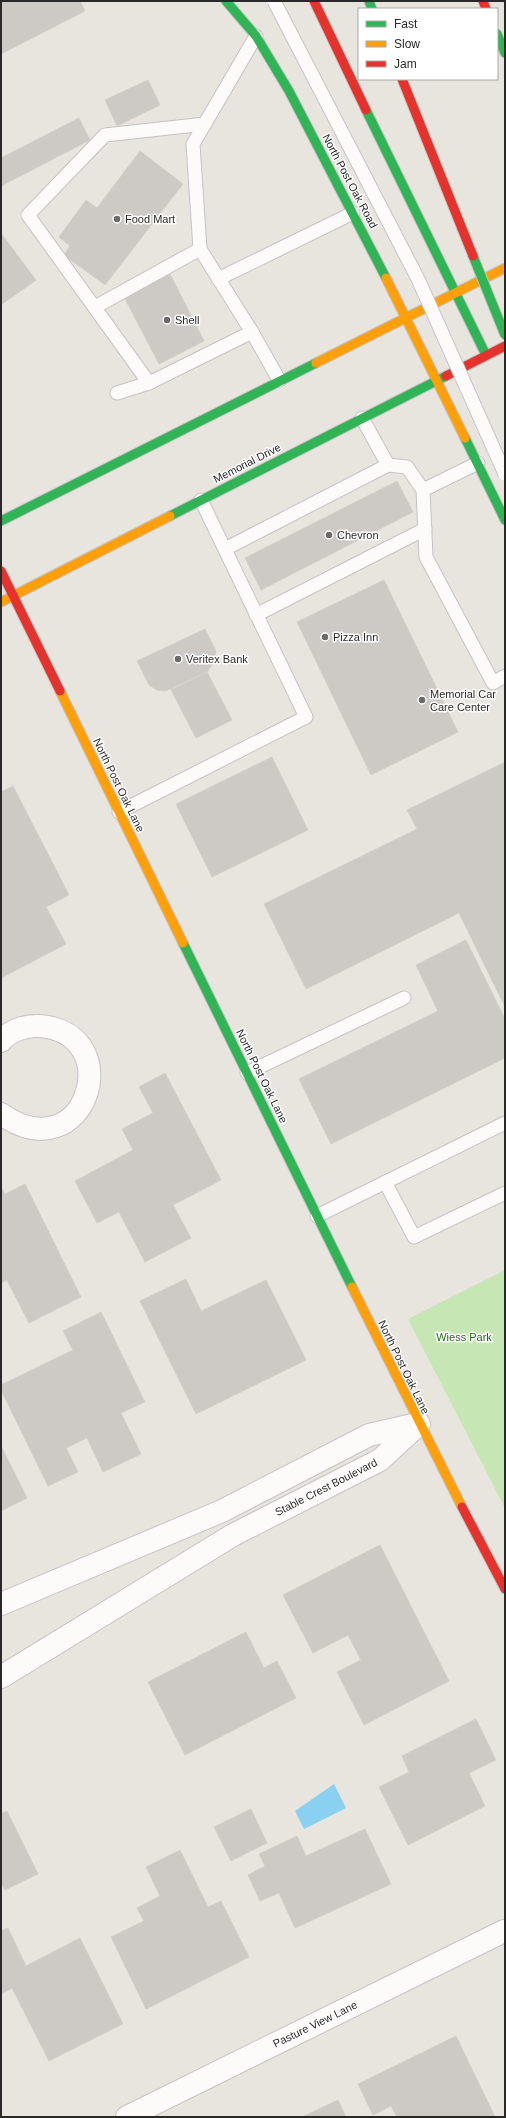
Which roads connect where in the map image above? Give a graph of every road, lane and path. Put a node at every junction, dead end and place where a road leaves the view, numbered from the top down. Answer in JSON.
{"nodes":[{"id":1,"x":226,"y":1,"type":"edge"},
{"id":2,"x":274,"y":1,"type":"edge"},
{"id":3,"x":314,"y":1,"type":"edge"},
{"id":4,"x":256,"y":36,"type":"junction"},
{"id":5,"x":498,"y":36,"type":"edge"},
{"id":6,"x":505,"y":53,"type":"edge"},
{"id":7,"x":402,"y":80,"type":"edge"},
{"id":8,"x":205,"y":124,"type":"junction"},
{"id":9,"x":353,"y":213,"type":"junction"},
{"id":10,"x":200,"y":250,"type":"junction"},
{"id":11,"x":505,"y":268,"type":"edge"},
{"id":12,"x":218,"y":279,"type":"junction"},
{"id":13,"x":457,"y":293,"type":"junction"},
{"id":14,"x":95,"y":307,"type":"junction"},
{"id":15,"x":407,"y":318,"type":"junction"},
{"id":16,"x":252,"y":332,"type":"junction"},
{"id":17,"x":505,"y":335,"type":"edge"},
{"id":18,"x":505,"y":346,"type":"edge"},
{"id":19,"x":486,"y":355,"type":"junction"},
{"id":20,"x":279,"y":380,"type":"junction"},
{"id":21,"x":438,"y":380,"type":"junction"},
{"id":22,"x":149,"y":383,"type":"junction"},
{"id":23,"x":117,"y":393,"type":"dead end"},
{"id":24,"x":362,"y":418,"type":"junction"},
{"id":25,"x":478,"y":463,"type":"junction"},
{"id":26,"x":388,"y":465,"type":"junction"},
{"id":27,"x":505,"y":474,"type":"edge"},
{"id":28,"x":422,"y":490,"type":"junction"},
{"id":29,"x":201,"y":500,"type":"junction"},
{"id":30,"x":505,"y":520,"type":"edge"},
{"id":31,"x":1,"y":521,"type":"edge"},
{"id":32,"x":425,"y":529,"type":"junction"},
{"id":33,"x":225,"y":549,"type":"junction"},
{"id":34,"x":1,"y":571,"type":"edge"},
{"id":35,"x":12,"y":596,"type":"junction"},
{"id":36,"x":1,"y":602,"type":"edge"},
{"id":37,"x":256,"y":615,"type":"junction"},
{"id":38,"x":505,"y":676,"type":"edge"},
{"id":39,"x":119,"y":812,"type":"junction"},
{"id":40,"x":404,"y":998,"type":"dead end"},
{"id":41,"x":1,"y":1041,"type":"edge"},
{"id":42,"x":247,"y":1073,"type":"junction"},
{"id":43,"x":1,"y":1114,"type":"edge"},
{"id":44,"x":505,"y":1122,"type":"edge"},
{"id":45,"x":385,"y":1182,"type":"junction"},
{"id":46,"x":505,"y":1193,"type":"edge"},
{"id":47,"x":317,"y":1216,"type":"junction"},
{"id":48,"x":419,"y":1424,"type":"junction"},
{"id":49,"x":505,"y":1589,"type":"edge"},
{"id":50,"x":1,"y":1604,"type":"edge"},
{"id":51,"x":1,"y":1677,"type":"edge"},
{"id":52,"x":504,"y":1931,"type":"dead end"},
{"id":53,"x":127,"y":2117,"type":"edge"}],
"edges":[{"from":1,"to":4,"type":"main road","name":"North Post Oak Road"},
{"from":2,"to":27,"type":"lane","bridge":true},
{"from":3,"to":13,"type":"main road"},
{"from":4,"to":8,"type":"lane"},
{"from":4,"to":9,"type":"main road","name":"North Post Oak Road"},
{"from":5,"to":6,"type":"main road"},
{"from":7,"to":17,"type":"main road","bridge":true},
{"from":8,"to":10,"type":"lane"},
{"from":8,"to":14,"type":"lane"},
{"from":9,"to":12,"type":"lane"},
{"from":9,"to":15,"type":"main road","name":"North Post Oak Road"},
{"from":10,"to":12,"type":"lane"},
{"from":10,"to":14,"type":"lane"},
{"from":11,"to":13,"type":"main road"},
{"from":12,"to":16,"type":"lane"},
{"from":13,"to":15,"type":"main road"},
{"from":13,"to":19,"type":"main road"},
{"from":14,"to":22,"type":"lane"},
{"from":15,"to":20,"type":"main road"},
{"from":15,"to":21,"type":"main road","name":"North Post Oak Road"},
{"from":16,"to":20,"type":"lane"},
{"from":16,"to":22,"type":"lane"},
{"from":18,"to":19,"type":"main road","name":"Memorial Drive"},
{"from":19,"to":21,"type":"main road","name":"Memorial Drive"},
{"from":20,"to":31,"type":"main road"},
{"from":21,"to":24,"type":"main road","name":"Memorial Drive"},
{"from":21,"to":25,"type":"main road","name":"North Post Oak Road"},
{"from":22,"to":23,"type":"lane"},
{"from":24,"to":26,"type":"lane"},
{"from":24,"to":29,"type":"main road","name":"Memorial Drive"},
{"from":25,"to":28,"type":"lane"},
{"from":25,"to":30,"type":"main road","name":"North Post Oak Road"},
{"from":26,"to":28,"type":"lane"},
{"from":26,"to":33,"type":"lane"},
{"from":28,"to":32,"type":"lane"},
{"from":29,"to":33,"type":"lane"},
{"from":29,"to":35,"type":"main road","name":"Memorial Drive"},
{"from":32,"to":37,"type":"lane"},
{"from":32,"to":38,"type":"lane"},
{"from":33,"to":37,"type":"lane"},
{"from":34,"to":35,"type":"main road","name":"North Post Oak Lane"},
{"from":35,"to":36,"type":"main road","name":"Memorial Drive"},
{"from":35,"to":39,"type":"main road","name":"North Post Oak Lane"},
{"from":37,"to":39,"type":"lane"},
{"from":39,"to":42,"type":"main road","name":"North Post Oak Lane"},
{"from":40,"to":42,"type":"lane"},
{"from":41,"to":43,"type":"street"},
{"from":42,"to":47,"type":"main road","name":"North Post Oak Lane"},
{"from":44,"to":45,"type":"lane"},
{"from":45,"to":46,"type":"lane"},
{"from":45,"to":47,"type":"lane"},
{"from":47,"to":48,"type":"main road","name":"North Post Oak Lane"},
{"from":48,"to":49,"type":"main road","name":"North Post Oak Lane"},
{"from":48,"to":50,"type":"street"},
{"from":48,"to":51,"type":"street","name":"Stable Crest Boulevard"},
{"from":52,"to":53,"type":"street","name":"Pasture View Lane"}]}
